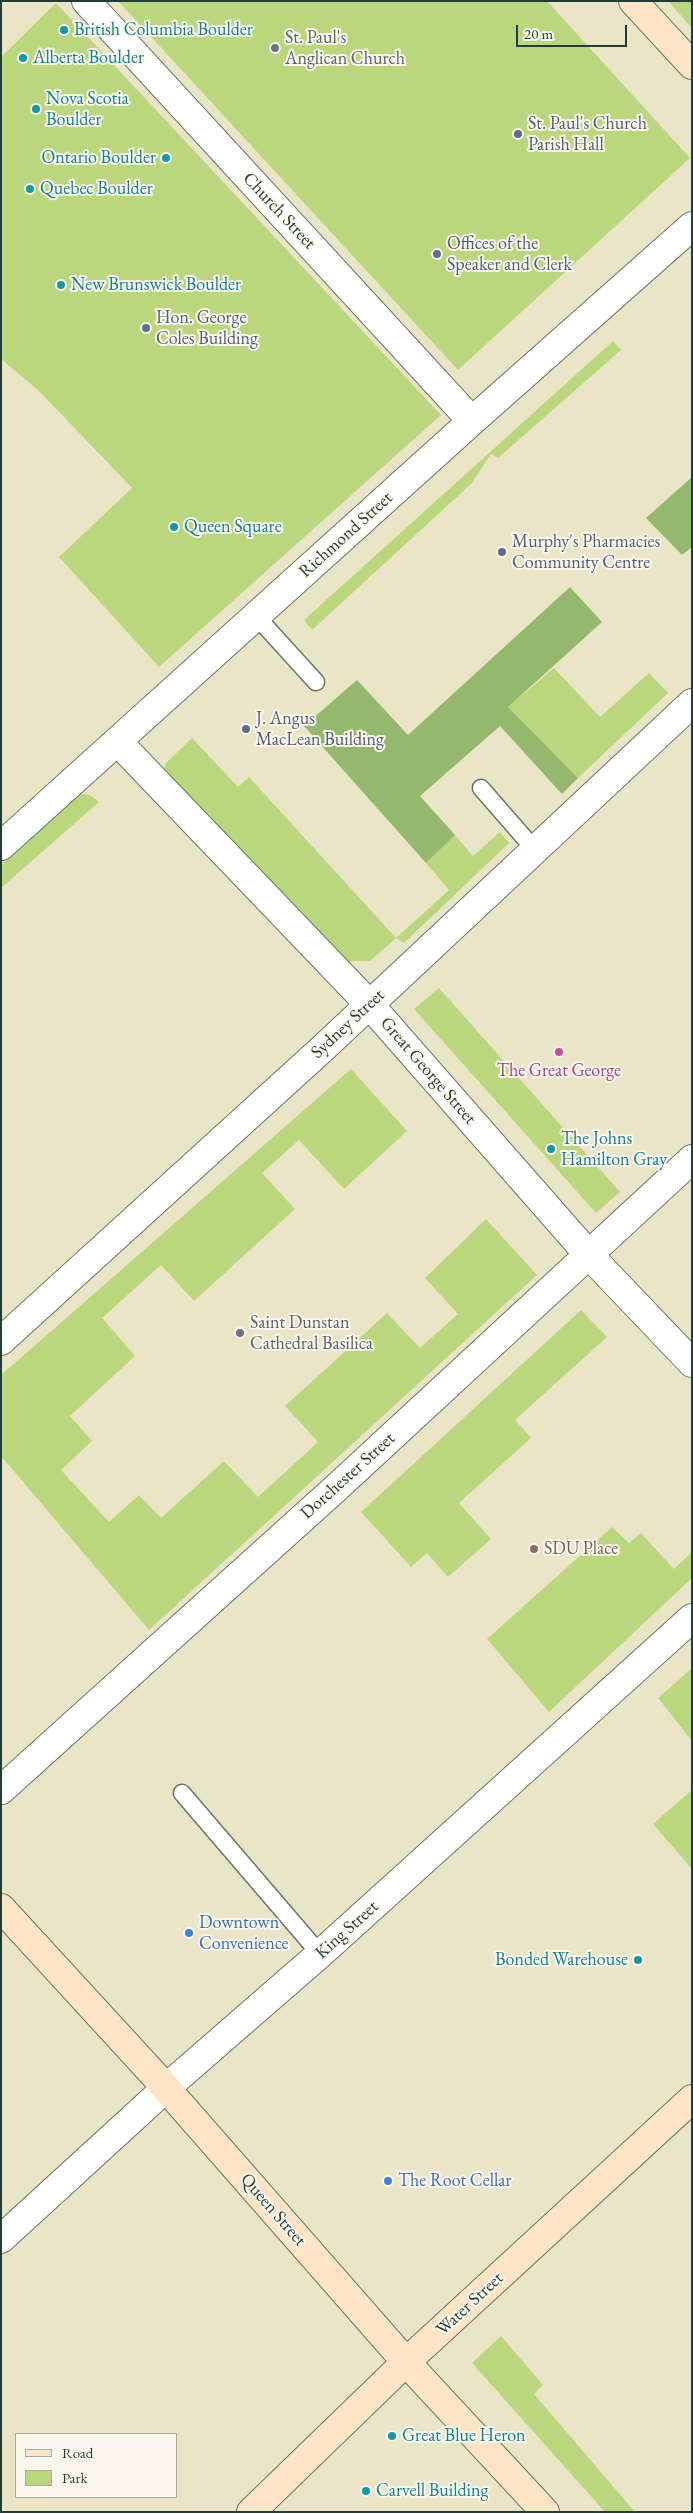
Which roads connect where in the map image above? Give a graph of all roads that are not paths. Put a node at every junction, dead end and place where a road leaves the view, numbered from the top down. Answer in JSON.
{"nodes":[{"id":1,"x":86,"y":1,"type":"edge"},
{"id":2,"x":633,"y":1,"type":"edge"},
{"id":3,"x":692,"y":65,"type":"edge"},
{"id":4,"x":692,"y":226,"type":"edge"},
{"id":5,"x":472,"y":421,"type":"junction"},
{"id":6,"x":256,"y":616,"type":"junction"},
{"id":7,"x":316,"y":682,"type":"dead end"},
{"id":8,"x":692,"y":703,"type":"edge"},
{"id":9,"x":118,"y":742,"type":"junction"},
{"id":10,"x":481,"y":788,"type":"dead end"},
{"id":11,"x":1,"y":846,"type":"edge"},
{"id":12,"x":535,"y":850,"type":"junction"},
{"id":13,"x":369,"y":1004,"type":"junction"},
{"id":14,"x":692,"y":1159,"type":"edge"},
{"id":15,"x":589,"y":1255,"type":"junction"},
{"id":16,"x":1,"y":1341,"type":"edge"},
{"id":17,"x":692,"y":1363,"type":"edge"},
{"id":18,"x":692,"y":1618,"type":"edge"},
{"id":19,"x":1,"y":1790,"type":"edge"},
{"id":20,"x":182,"y":1793,"type":"dead end"},
{"id":21,"x":1,"y":1908,"type":"edge"},
{"id":22,"x":320,"y":1954,"type":"junction"},
{"id":23,"x":166,"y":2088,"type":"junction"},
{"id":24,"x":692,"y":2099,"type":"edge"},
{"id":25,"x":1,"y":2240,"type":"edge"},
{"id":26,"x":406,"y":2362,"type":"junction"},
{"id":27,"x":250,"y":2512,"type":"edge"},
{"id":28,"x":545,"y":2512,"type":"edge"}],
"edges":[{"from":1,"to":5,"type":"street","name":"Church Street"},
{"from":2,"to":3,"type":"street"},
{"from":4,"to":5,"type":"street","name":"Richmond Street"},
{"from":5,"to":6,"type":"street","name":"Richmond Street"},
{"from":6,"to":7,"type":"lane"},
{"from":6,"to":9,"type":"street","name":"Richmond Street"},
{"from":8,"to":12,"type":"street","name":"Sydney Street"},
{"from":9,"to":11,"type":"street","name":"Richmond Street"},
{"from":9,"to":13,"type":"street","name":"Great George Street"},
{"from":10,"to":12,"type":"lane"},
{"from":12,"to":13,"type":"street","name":"Sydney Street"},
{"from":13,"to":15,"type":"street","name":"Great George Street"},
{"from":13,"to":16,"type":"street","name":"Sydney Street"},
{"from":14,"to":15,"type":"street","name":"Dorchester Street"},
{"from":15,"to":17,"type":"street","name":"Great George Street"},
{"from":15,"to":19,"type":"street","name":"Dorchester Street"},
{"from":18,"to":22,"type":"street","name":"King Street"},
{"from":20,"to":22,"type":"lane"},
{"from":21,"to":23,"type":"street","name":"Queen Street"},
{"from":22,"to":23,"type":"street","name":"King Street"},
{"from":23,"to":25,"type":"street","name":"King Street"},
{"from":23,"to":26,"type":"street","name":"Queen Street"},
{"from":24,"to":26,"type":"street","name":"Water Street"},
{"from":26,"to":27,"type":"street","name":"Water Street"},
{"from":26,"to":28,"type":"street","name":"Queen Street"}]}
